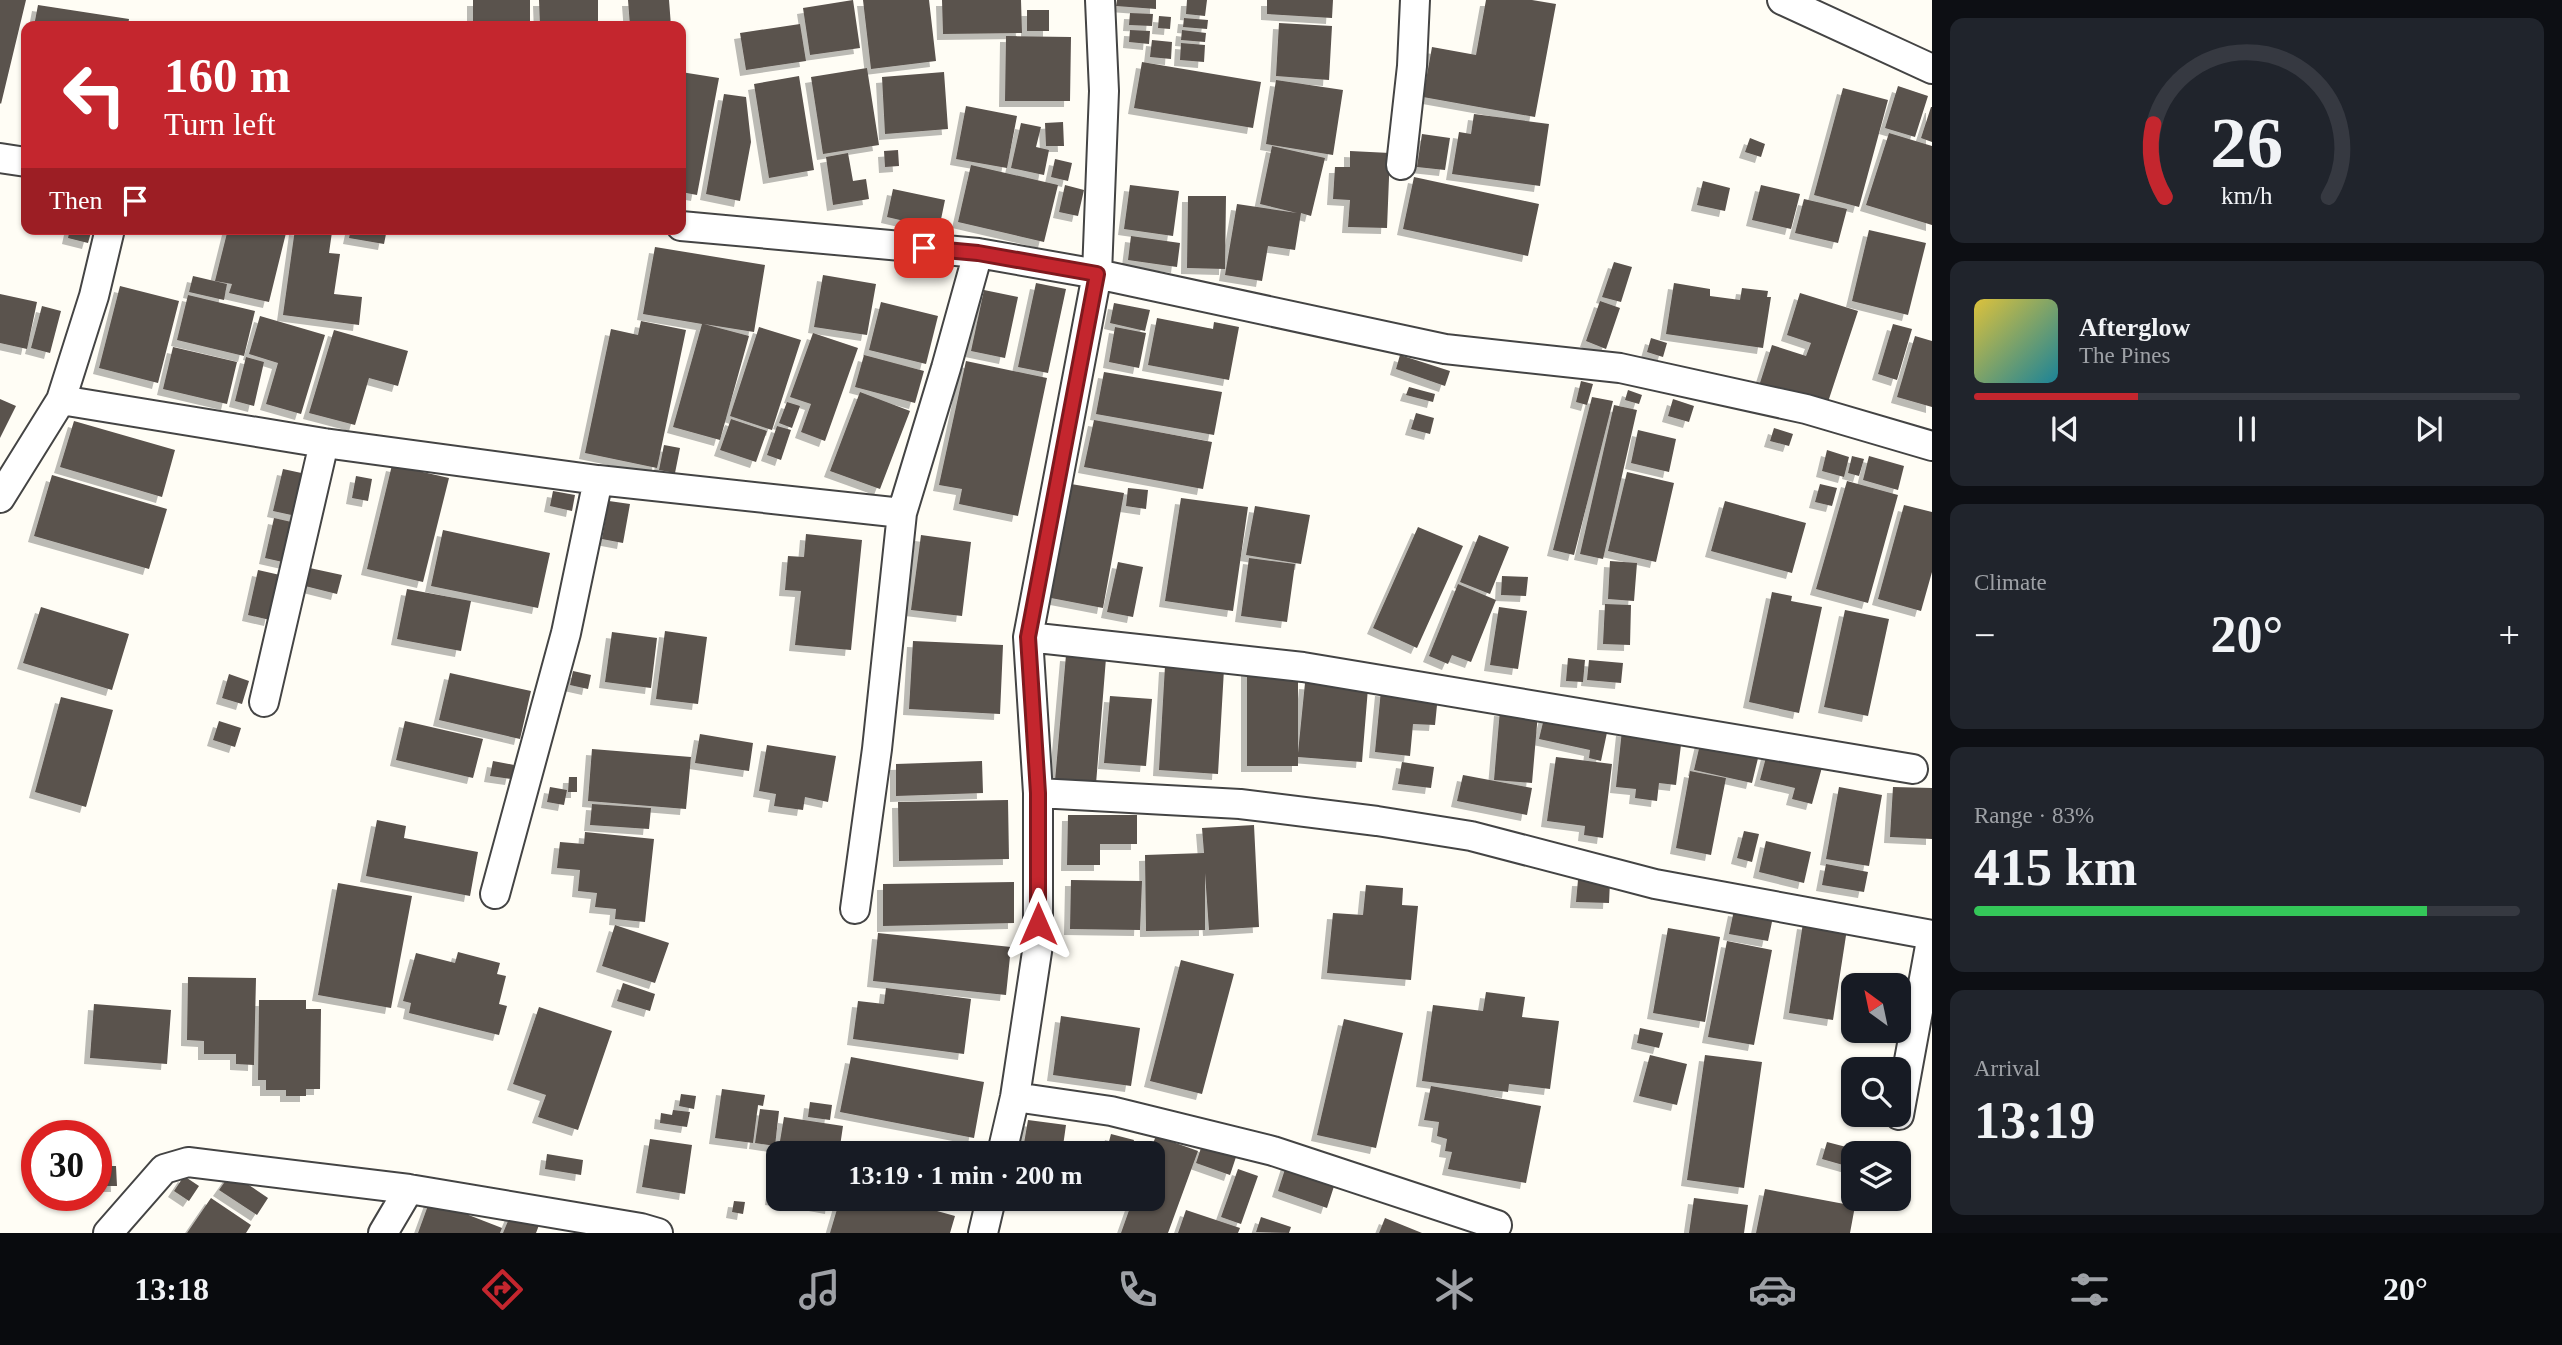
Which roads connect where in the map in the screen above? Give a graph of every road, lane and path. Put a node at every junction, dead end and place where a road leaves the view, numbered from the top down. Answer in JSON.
{"nodes":[{"id":1,"x":1100,"y":0,"type":"edge"},
{"id":2,"x":1415,"y":0,"type":"edge"},
{"id":3,"x":1782,"y":0,"type":"edge"},
{"id":4,"x":1932,"y":69,"type":"edge"},
{"id":5,"x":0,"y":158,"type":"edge"},
{"id":6,"x":21,"y":161,"type":"edge"},
{"id":7,"x":1401,"y":165,"type":"dead end"},
{"id":8,"x":686,"y":226,"type":"edge"},
{"id":9,"x":109,"y":235,"type":"edge"},
{"id":10,"x":978,"y":253,"type":"junction"},
{"id":11,"x":1097,"y":274,"type":"junction"},
{"id":12,"x":61,"y":400,"type":"junction"},
{"id":13,"x":324,"y":443,"type":"junction"},
{"id":14,"x":1932,"y":446,"type":"edge"},
{"id":15,"x":598,"y":480,"type":"junction"},
{"id":16,"x":0,"y":498,"type":"edge"},
{"id":17,"x":902,"y":513,"type":"junction"},
{"id":18,"x":1028,"y":637,"type":"junction"},
{"id":19,"x":264,"y":702,"type":"dead end"},
{"id":20,"x":1913,"y":769,"type":"dead end"},
{"id":21,"x":1038,"y":793,"type":"junction"},
{"id":22,"x":495,"y":894,"type":"dead end"},
{"id":23,"x":855,"y":909,"type":"dead end"},
{"id":24,"x":1932,"y":935,"type":"edge"},
{"id":25,"x":1909,"y":1057,"type":"edge"},
{"id":26,"x":1015,"y":1097,"type":"junction"},
{"id":27,"x":1005,"y":1141,"type":"edge"},
{"id":28,"x":409,"y":1189,"type":"junction"},
{"id":29,"x":988,"y":1211,"type":"edge"},
{"id":30,"x":1497,"y":1225,"type":"dead end"},
{"id":31,"x":108,"y":1233,"type":"edge"},
{"id":32,"x":383,"y":1233,"type":"edge"},
{"id":33,"x":658,"y":1233,"type":"edge"},
{"id":34,"x":983,"y":1233,"type":"edge"}],
"edges":[{"from":1,"to":11,"type":"street"},
{"from":2,"to":7,"type":"street"},
{"from":3,"to":4,"type":"street"},
{"from":5,"to":6,"type":"street"},
{"from":8,"to":10,"type":"street"},
{"from":9,"to":12,"type":"street"},
{"from":10,"to":11,"type":"street"},
{"from":10,"to":17,"type":"street"},
{"from":11,"to":14,"type":"street"},
{"from":11,"to":18,"type":"street"},
{"from":12,"to":13,"type":"street"},
{"from":12,"to":16,"type":"street"},
{"from":13,"to":15,"type":"street"},
{"from":13,"to":19,"type":"street"},
{"from":15,"to":17,"type":"street"},
{"from":15,"to":22,"type":"street"},
{"from":17,"to":23,"type":"street"},
{"from":18,"to":20,"type":"street"},
{"from":18,"to":21,"type":"street"},
{"from":21,"to":24,"type":"street"},
{"from":21,"to":26,"type":"street"},
{"from":24,"to":25,"type":"street"},
{"from":26,"to":27,"type":"street"},
{"from":26,"to":30,"type":"street"},
{"from":28,"to":31,"type":"street"},
{"from":28,"to":32,"type":"street"},
{"from":28,"to":33,"type":"street"},
{"from":29,"to":34,"type":"street"}]}
